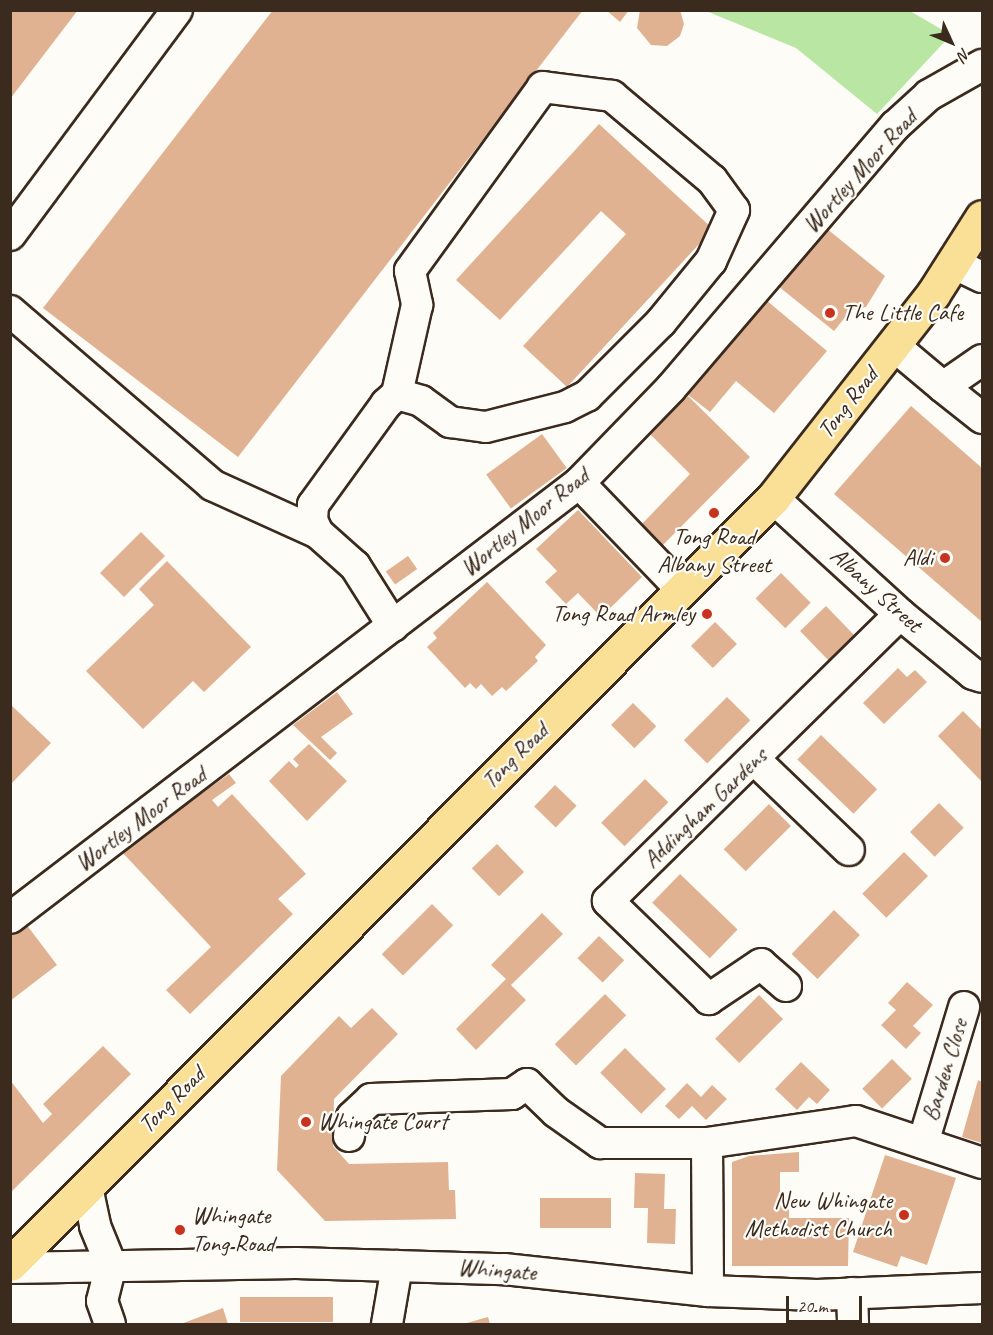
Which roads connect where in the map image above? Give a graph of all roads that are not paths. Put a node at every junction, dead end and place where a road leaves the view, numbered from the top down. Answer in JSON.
{"nodes":[{"id":1,"x":177,"y":10,"type":"edge"},
{"id":2,"x":982,"y":64,"type":"edge"},
{"id":3,"x":982,"y":217,"type":"edge"},
{"id":4,"x":10,"y":235,"type":"edge"},
{"id":5,"x":953,"y":262,"type":"junction"},
{"id":6,"x":982,"y":277,"type":"edge"},
{"id":7,"x":10,"y":311,"type":"edge"},
{"id":8,"x":893,"y":345,"type":"junction"},
{"id":9,"x":982,"y":360,"type":"edge"},
{"id":10,"x":943,"y":387,"type":"junction"},
{"id":11,"x":398,"y":394,"type":"junction"},
{"id":12,"x":982,"y":418,"type":"edge"},
{"id":13,"x":579,"y":483,"type":"junction"},
{"id":14,"x":773,"y":498,"type":"junction"},
{"id":15,"x":318,"y":533,"type":"junction"},
{"id":16,"x":682,"y":590,"type":"junction"},
{"id":17,"x":900,"y":614,"type":"junction"},
{"id":18,"x":393,"y":626,"type":"junction"},
{"id":19,"x":982,"y":677,"type":"edge"},
{"id":20,"x":755,"y":760,"type":"junction"},
{"id":21,"x":849,"y":850,"type":"dead end"},
{"id":22,"x":10,"y":918,"type":"edge"},
{"id":23,"x":786,"y":987,"type":"dead end"},
{"id":24,"x":964,"y":1007,"type":"dead end"},
{"id":25,"x":349,"y":1136,"type":"dead end"},
{"id":26,"x":707,"y":1143,"type":"junction"},
{"id":27,"x":924,"y":1143,"type":"junction"},
{"id":28,"x":982,"y":1163,"type":"edge"},
{"id":29,"x":87,"y":1187,"type":"junction"},
{"id":30,"x":111,"y":1265,"type":"junction"},
{"id":31,"x":10,"y":1266,"type":"edge"},
{"id":32,"x":397,"y":1266,"type":"junction"},
{"id":33,"x":982,"y":1288,"type":"edge"},
{"id":34,"x":708,"y":1291,"type":"junction"},
{"id":35,"x":852,"y":1293,"type":"junction"},
{"id":36,"x":110,"y":1324,"type":"edge"},
{"id":37,"x":387,"y":1324,"type":"edge"},
{"id":38,"x":853,"y":1324,"type":"edge"}],
"edges":[{"from":1,"to":4,"type":"street"},
{"from":2,"to":13,"type":"street","name":"Wortley Moor Road"},
{"from":3,"to":5,"type":"main road","name":"Tong Road"},
{"from":5,"to":6,"type":"street"},
{"from":5,"to":8,"type":"main road","name":"Tong Road"},
{"from":7,"to":15,"type":"street"},
{"from":8,"to":10,"type":"street"},
{"from":8,"to":14,"type":"main road","name":"Tong Road"},
{"from":9,"to":10,"type":"street"},
{"from":10,"to":12,"type":"street"},
{"from":11,"to":11,"type":"street"},
{"from":11,"to":15,"type":"street"},
{"from":13,"to":16,"type":"street"},
{"from":13,"to":18,"type":"street","name":"Wortley Moor Road"},
{"from":14,"to":16,"type":"main road","name":"Tong Road"},
{"from":14,"to":17,"type":"street","name":"Albany Street"},
{"from":15,"to":18,"type":"street"},
{"from":16,"to":29,"type":"main road","name":"Tong Road"},
{"from":17,"to":19,"type":"street","name":"Albany Street"},
{"from":17,"to":20,"type":"street","name":"Addingham Gardens"},
{"from":18,"to":22,"type":"street","name":"Wortley Moor Road"},
{"from":20,"to":21,"type":"street"},
{"from":20,"to":23,"type":"street","name":"Addingham Gardens"},
{"from":24,"to":27,"type":"street","name":"Barden Close"},
{"from":25,"to":26,"type":"street"},
{"from":26,"to":27,"type":"street"},
{"from":26,"to":34,"type":"street"},
{"from":27,"to":28,"type":"street","name":"Barden Close"},
{"from":29,"to":30,"type":"street"},
{"from":29,"to":31,"type":"main road","name":"Tong Road"},
{"from":30,"to":31,"type":"street","name":"Whingate"},
{"from":30,"to":32,"type":"street","name":"Whingate"},
{"from":30,"to":36,"type":"street"},
{"from":32,"to":34,"type":"street","name":"Whingate"},
{"from":32,"to":37,"type":"street"},
{"from":33,"to":35,"type":"street","name":"Whingate"},
{"from":34,"to":35,"type":"street","name":"Whingate"},
{"from":35,"to":38,"type":"street"}]}
